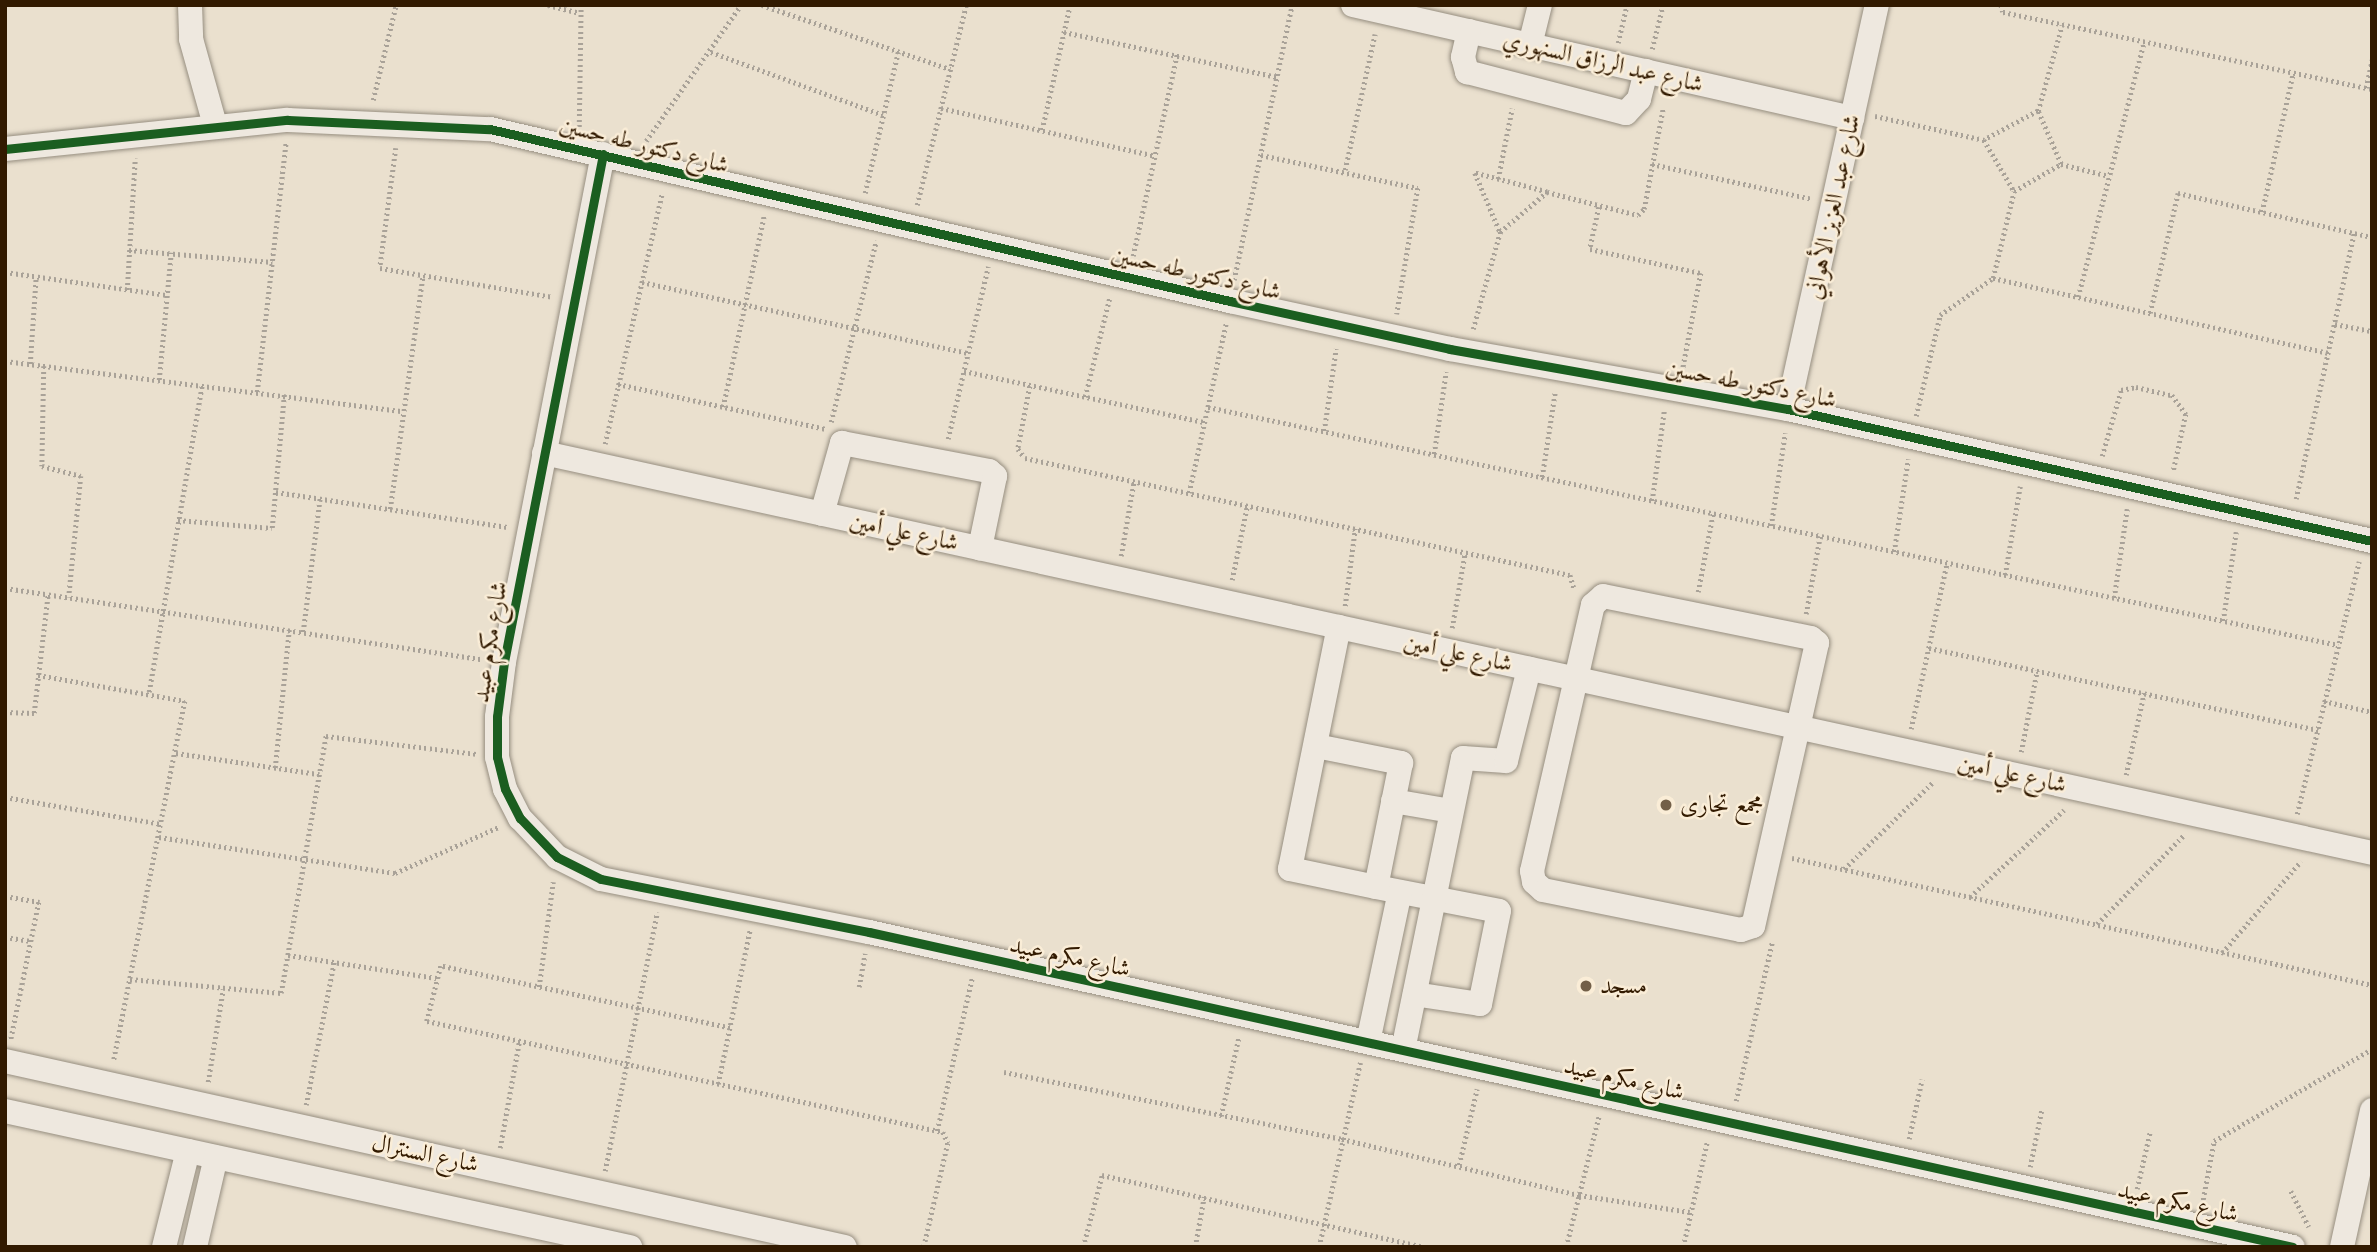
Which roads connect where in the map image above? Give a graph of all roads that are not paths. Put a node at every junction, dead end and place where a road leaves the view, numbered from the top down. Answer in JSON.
{"nodes":[{"id":1,"x":190,"y":5,"type":"edge"},
{"id":2,"x":1353,"y":5,"type":"edge"},
{"id":3,"x":1540,"y":5,"type":"edge"},
{"id":4,"x":1877,"y":5,"type":"edge"},
{"id":5,"x":1469,"y":32,"type":"junction"},
{"id":6,"x":1530,"y":45,"type":"junction"},
{"id":7,"x":1658,"y":74,"type":"junction"},
{"id":8,"x":1853,"y":115,"type":"junction"},
{"id":9,"x":215,"y":125,"type":"junction"},
{"id":10,"x":5,"y":149,"type":"edge"},
{"id":11,"x":591,"y":152,"type":"junction"},
{"id":12,"x":1788,"y":409,"type":"junction"},
{"id":13,"x":544,"y":453,"type":"junction"},
{"id":14,"x":822,"y":514,"type":"junction"},
{"id":15,"x":2368,"y":540,"type":"edge"},
{"id":16,"x":980,"y":548,"type":"junction"},
{"id":17,"x":1341,"y":627,"type":"junction"},
{"id":18,"x":1529,"y":669,"type":"junction"},
{"id":19,"x":1576,"y":679,"type":"junction"},
{"id":20,"x":1800,"y":728,"type":"junction"},
{"id":21,"x":1315,"y":746,"type":"junction"},
{"id":22,"x":1394,"y":801,"type":"junction"},
{"id":23,"x":1451,"y":811,"type":"junction"},
{"id":24,"x":2372,"y":853,"type":"edge"},
{"id":25,"x":1388,"y":890,"type":"junction"},
{"id":26,"x":1433,"y":898,"type":"junction"},
{"id":27,"x":1415,"y":995,"type":"junction"},
{"id":28,"x":1366,"y":1042,"type":"junction"},
{"id":29,"x":1403,"y":1050,"type":"junction"},
{"id":30,"x":6,"y":1061,"type":"edge"},
{"id":31,"x":2372,"y":1110,"type":"edge"},
{"id":32,"x":5,"y":1111,"type":"edge"},
{"id":33,"x":188,"y":1151,"type":"junction"},
{"id":34,"x":216,"y":1157,"type":"junction"},
{"id":35,"x":2303,"y":1241,"type":"edge"},
{"id":36,"x":164,"y":1247,"type":"edge"},
{"id":37,"x":195,"y":1247,"type":"edge"},
{"id":38,"x":630,"y":1247,"type":"edge"},
{"id":39,"x":845,"y":1247,"type":"edge"},
{"id":40,"x":2342,"y":1247,"type":"edge"}],
"edges":[{"from":1,"to":9,"type":"street"},
{"from":2,"to":5,"type":"street","name":"شارع عبد الرزاق السنهوري"},
{"from":3,"to":6,"type":"street"},
{"from":4,"to":8,"type":"street","name":"شارع عبد العزيز الأهواني"},
{"from":5,"to":6,"type":"street","name":"شارع عبد الرزاق السنهوري"},
{"from":5,"to":7,"type":"street"},
{"from":6,"to":7,"type":"street","name":"شارع عبد الرزاق السنهوري"},
{"from":7,"to":8,"type":"street","name":"شارع عبد الرزاق السنهوري"},
{"from":8,"to":12,"type":"street","name":"شارع عبد العزيز الأهواني"},
{"from":9,"to":10,"type":"street","name":"شارع دكتور طه حسين"},
{"from":9,"to":11,"type":"street","name":"شارع دكتور طه حسين"},
{"from":11,"to":12,"type":"street","name":"شارع دكتور طه حسين"},
{"from":11,"to":13,"type":"street","name":"شارع مكرم عبيد"},
{"from":12,"to":15,"type":"street","name":"شارع دكتور طه حسين"},
{"from":13,"to":14,"type":"street","name":"شارع علي أمين"},
{"from":13,"to":28,"type":"street","name":"شارع مكرم عبيد"},
{"from":14,"to":16,"type":"street","name":"شارع علي أمين"},
{"from":14,"to":16,"type":"street"},
{"from":16,"to":17,"type":"street","name":"شارع علي أمين"},
{"from":17,"to":18,"type":"street","name":"شارع علي أمين"},
{"from":17,"to":21,"type":"street"},
{"from":18,"to":19,"type":"street","name":"شارع علي أمين"},
{"from":18,"to":23,"type":"street"},
{"from":19,"to":20,"type":"street","name":"شارع علي أمين"},
{"from":19,"to":20,"type":"street"},
{"from":19,"to":20,"type":"street"},
{"from":20,"to":24,"type":"street","name":"شارع علي أمين"},
{"from":21,"to":22,"type":"street"},
{"from":21,"to":25,"type":"street"},
{"from":22,"to":23,"type":"street"},
{"from":22,"to":25,"type":"street"},
{"from":23,"to":26,"type":"street"},
{"from":25,"to":26,"type":"street"},
{"from":25,"to":28,"type":"street"},
{"from":26,"to":27,"type":"street"},
{"from":26,"to":27,"type":"street"},
{"from":27,"to":29,"type":"street"},
{"from":28,"to":29,"type":"street","name":"شارع مكرم عبيد"},
{"from":29,"to":35,"type":"street","name":"شارع مكرم عبيد"},
{"from":30,"to":39,"type":"street","name":"شارع السنترال"},
{"from":31,"to":40,"type":"street"},
{"from":32,"to":33,"type":"street","name":"شارع السنترال"},
{"from":33,"to":34,"type":"street","name":"شارع السنترال"},
{"from":33,"to":36,"type":"street"},
{"from":34,"to":37,"type":"street"},
{"from":34,"to":38,"type":"street","name":"شارع السنترال"}]}
